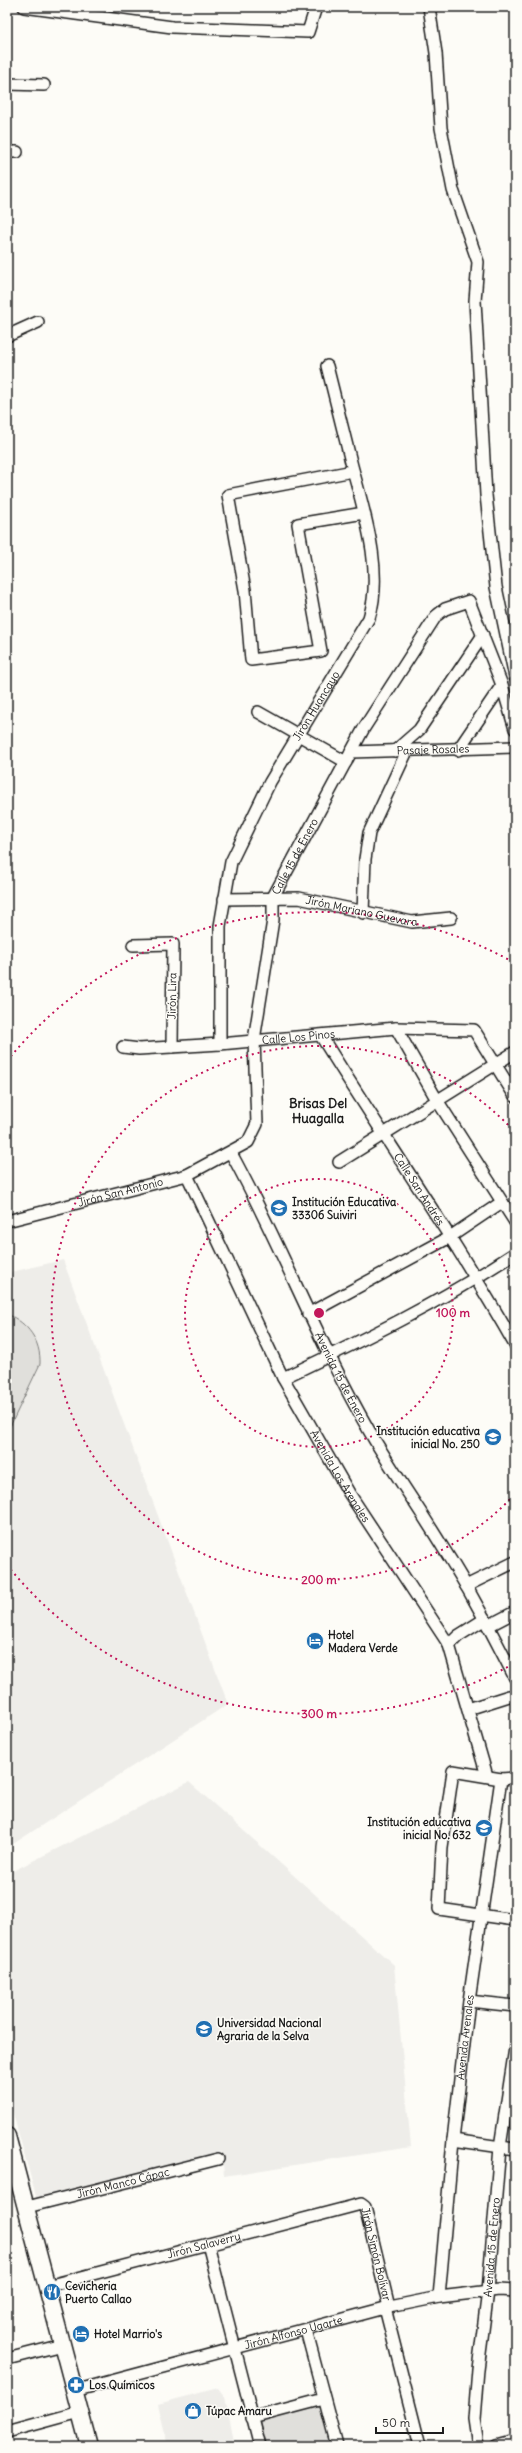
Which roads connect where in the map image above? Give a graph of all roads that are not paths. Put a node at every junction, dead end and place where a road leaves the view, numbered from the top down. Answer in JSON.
{"nodes":[{"id":1,"x":24,"y":7,"type":"edge"},
{"id":2,"x":316,"y":7,"type":"edge"},
{"id":3,"x":429,"y":7,"type":"edge"},
{"id":4,"x":58,"y":10,"type":"edge"},
{"id":5,"x":7,"y":84,"type":"edge"},
{"id":6,"x":44,"y":85,"type":"dead end"},
{"id":7,"x":38,"y":322,"type":"dead end"},
{"id":8,"x":7,"y":336,"type":"edge"},
{"id":9,"x":327,"y":366,"type":"dead end"},
{"id":10,"x":354,"y":471,"type":"junction"},
{"id":11,"x":364,"y":513,"type":"junction"},
{"id":12,"x":483,"y":635,"type":"junction"},
{"id":13,"x":515,"y":677,"type":"edge"},
{"id":14,"x":502,"y":685,"type":"junction"},
{"id":15,"x":258,"y":712,"type":"dead end"},
{"id":16,"x":515,"y":729,"type":"edge"},
{"id":17,"x":299,"y":734,"type":"junction"},
{"id":18,"x":515,"y":747,"type":"edge"},
{"id":19,"x":458,"y":750,"type":"junction"},
{"id":20,"x":394,"y":751,"type":"junction"},
{"id":21,"x":407,"y":751,"type":"junction"},
{"id":22,"x":349,"y":757,"type":"junction"},
{"id":23,"x":273,"y":897,"type":"junction"},
{"id":24,"x":224,"y":899,"type":"junction"},
{"id":25,"x":363,"y":913,"type":"junction"},
{"id":26,"x":451,"y":918,"type":"dead end"},
{"id":27,"x":134,"y":945,"type":"dead end"},
{"id":28,"x":396,"y":1028,"type":"junction"},
{"id":29,"x":321,"y":1036,"type":"junction"},
{"id":30,"x":254,"y":1040,"type":"junction"},
{"id":31,"x":220,"y":1044,"type":"junction"},
{"id":32,"x":123,"y":1047,"type":"dead end"},
{"id":33,"x":172,"y":1047,"type":"junction"},
{"id":34,"x":515,"y":1052,"type":"edge"},
{"id":35,"x":495,"y":1064,"type":"junction"},
{"id":36,"x":515,"y":1096,"type":"edge"},
{"id":37,"x":437,"y":1100,"type":"junction"},
{"id":38,"x":383,"y":1136,"type":"junction"},
{"id":39,"x":231,"y":1153,"type":"junction"},
{"id":40,"x":339,"y":1162,"type":"dead end"},
{"id":41,"x":187,"y":1175,"type":"junction"},
{"id":42,"x":502,"y":1202,"type":"junction"},
{"id":43,"x":7,"y":1221,"type":"edge"},
{"id":44,"x":515,"y":1222,"type":"edge"},
{"id":45,"x":450,"y":1237,"type":"junction"},
{"id":46,"x":515,"y":1253,"type":"edge"},
{"id":47,"x":477,"y":1278,"type":"junction"},
{"id":48,"x":308,"y":1314,"type":"junction"},
{"id":49,"x":515,"y":1345,"type":"edge"},
{"id":50,"x":329,"y":1356,"type":"junction"},
{"id":51,"x":283,"y":1378,"type":"junction"},
{"id":52,"x":515,"y":1562,"type":"edge"},
{"id":53,"x":466,"y":1586,"type":"junction"},
{"id":54,"x":515,"y":1612,"type":"edge"},
{"id":55,"x":487,"y":1622,"type":"junction"},
{"id":56,"x":449,"y":1645,"type":"junction"},
{"id":57,"x":515,"y":1678,"type":"edge"},
{"id":58,"x":509,"y":1696,"type":"dead end"},
{"id":59,"x":468,"y":1708,"type":"junction"},
{"id":60,"x":487,"y":1776,"type":"junction"},
{"id":61,"x":501,"y":1778,"type":"junction"},
{"id":62,"x":515,"y":1778,"type":"edge"},
{"id":63,"x":482,"y":1915,"type":"junction"},
{"id":64,"x":515,"y":1920,"type":"edge"},
{"id":65,"x":469,"y":2001,"type":"junction"},
{"id":66,"x":515,"y":2006,"type":"edge"},
{"id":67,"x":515,"y":2048,"type":"edge"},
{"id":68,"x":7,"y":2136,"type":"edge"},
{"id":69,"x":453,"y":2140,"type":"junction"},
{"id":70,"x":500,"y":2147,"type":"junction"},
{"id":71,"x":515,"y":2149,"type":"edge"},
{"id":72,"x":218,"y":2159,"type":"dead end"},
{"id":73,"x":361,"y":2204,"type":"joint"},
{"id":74,"x":27,"y":2207,"type":"junction"},
{"id":75,"x":208,"y":2244,"type":"junction"},
{"id":76,"x":47,"y":2286,"type":"junction"},
{"id":77,"x":488,"y":2291,"type":"junction"},
{"id":78,"x":515,"y":2291,"type":"edge"},
{"id":79,"x":439,"y":2297,"type":"junction"},
{"id":80,"x":387,"y":2308,"type":"junction"},
{"id":81,"x":306,"y":2330,"type":"junction"},
{"id":82,"x":62,"y":2345,"type":"junction"},
{"id":83,"x":234,"y":2349,"type":"junction"},
{"id":84,"x":7,"y":2360,"type":"edge"},
{"id":85,"x":74,"y":2391,"type":"junction"},
{"id":86,"x":324,"y":2399,"type":"junction"},
{"id":87,"x":80,"y":2412,"type":"junction"},
{"id":88,"x":252,"y":2418,"type":"junction"},
{"id":89,"x":7,"y":2432,"type":"edge"},
{"id":90,"x":515,"y":2441,"type":"edge"},
{"id":91,"x":89,"y":2446,"type":"edge"},
{"id":92,"x":260,"y":2446,"type":"edge"},
{"id":93,"x":337,"y":2446,"type":"edge"},
{"id":94,"x":420,"y":2446,"type":"edge"},
{"id":95,"x":478,"y":2446,"type":"edge"},
{"id":96,"x":496,"y":2446,"type":"edge"}],
"edges":[{"from":1,"to":4,"type":"street"},
{"from":2,"to":4,"type":"street"},
{"from":3,"to":13,"type":"street"},
{"from":5,"to":6,"type":"street"},
{"from":7,"to":8,"type":"street"},
{"from":9,"to":10,"type":"street","name":"Jirón Huancayo"},
{"from":10,"to":11,"type":"street","name":"Jirón Huancayo"},
{"from":10,"to":11,"type":"street"},
{"from":11,"to":17,"type":"street","name":"Jirón Huancayo"},
{"from":12,"to":14,"type":"street"},
{"from":12,"to":20,"type":"street"},
{"from":12,"to":22,"type":"street","name":"Calle 15 de Enero"},
{"from":14,"to":16,"type":"street"},
{"from":14,"to":19,"type":"street"},
{"from":15,"to":17,"type":"street"},
{"from":17,"to":22,"type":"street"},
{"from":17,"to":24,"type":"street","name":"Jirón Huancayo"},
{"from":18,"to":19,"type":"street","name":"Pasaje Rosales"},
{"from":19,"to":21,"type":"street","name":"Pasaje Rosales"},
{"from":20,"to":21,"type":"street","name":"Pasaje Rosales"},
{"from":20,"to":22,"type":"street","name":"Pasaje Rosales"},
{"from":21,"to":25,"type":"street"},
{"from":22,"to":23,"type":"street","name":"Calle 15 de Enero"},
{"from":23,"to":24,"type":"street","name":"Jirón Mariano Guevara"},
{"from":23,"to":25,"type":"street","name":"Jirón Mariano Guevara"},
{"from":23,"to":30,"type":"street","name":"Calle 15 de Enero"},
{"from":24,"to":31,"type":"street","name":"Jirón Huancayo"},
{"from":25,"to":26,"type":"street","name":"Jirón Mariano Guevara"},
{"from":27,"to":33,"type":"street","name":"Jirón Lira"},
{"from":28,"to":29,"type":"street","name":"Calle Los Pinos"},
{"from":28,"to":35,"type":"street","name":"Calle Los Pinos"},
{"from":28,"to":37,"type":"street"},
{"from":29,"to":30,"type":"street","name":"Calle Los Pinos"},
{"from":29,"to":38,"type":"street","name":"Calle San Andrés"},
{"from":30,"to":31,"type":"street","name":"Calle Los Pinos"},
{"from":30,"to":39,"type":"street","name":"Calle 15 de Enero"},
{"from":31,"to":33,"type":"street","name":"Calle Los Pinos"},
{"from":32,"to":33,"type":"street","name":"Calle Los Pinos"},
{"from":34,"to":35,"type":"street"},
{"from":35,"to":36,"type":"street"},
{"from":35,"to":37,"type":"street"},
{"from":37,"to":38,"type":"street"},
{"from":37,"to":42,"type":"street"},
{"from":38,"to":40,"type":"street"},
{"from":38,"to":45,"type":"street","name":"Calle San Andrés"},
{"from":39,"to":41,"type":"street","name":"Jirón San Antonio"},
{"from":39,"to":48,"type":"street","name":"Avenida 15 de Enero"},
{"from":41,"to":43,"type":"street","name":"Jirón San Antonio"},
{"from":41,"to":51,"type":"street","name":"Avenida Los Arenales"},
{"from":42,"to":44,"type":"street"},
{"from":42,"to":45,"type":"street"},
{"from":45,"to":47,"type":"street","name":"Calle San Andrés"},
{"from":45,"to":48,"type":"street"},
{"from":46,"to":47,"type":"street"},
{"from":47,"to":49,"type":"street","name":"Calle San Andrés"},
{"from":47,"to":50,"type":"street"},
{"from":48,"to":50,"type":"street","name":"Avenida 15 de Enero"},
{"from":50,"to":51,"type":"street"},
{"from":50,"to":53,"type":"street","name":"Avenida 15 de Enero"},
{"from":51,"to":56,"type":"street","name":"Avenida Los Arenales"},
{"from":52,"to":53,"type":"street"},
{"from":53,"to":55,"type":"street","name":"Avenida 15 de Enero"},
{"from":54,"to":55,"type":"street"},
{"from":55,"to":56,"type":"street"},
{"from":55,"to":57,"type":"street","name":"Avenida 15 de Enero"},
{"from":56,"to":59,"type":"street","name":"Avenida Los Arenales"},
{"from":58,"to":59,"type":"street"},
{"from":59,"to":60,"type":"street","name":"Avenida Los Arenales"},
{"from":60,"to":61,"type":"street"},
{"from":60,"to":63,"type":"street"},
{"from":61,"to":62,"type":"street"},
{"from":61,"to":63,"type":"street","name":"Avenida Arenales"},
{"from":63,"to":64,"type":"street"},
{"from":63,"to":65,"type":"street","name":"Avenida Arenales"},
{"from":65,"to":66,"type":"street"},
{"from":65,"to":69,"type":"street","name":"Avenida Arenales"},
{"from":67,"to":70,"type":"street","name":"Avenida 15 de Enero"},
{"from":68,"to":74,"type":"highway"},
{"from":69,"to":70,"type":"street"},
{"from":69,"to":79,"type":"street","name":"Avenida Arenales"},
{"from":70,"to":71,"type":"street"},
{"from":70,"to":77,"type":"street","name":"Avenida 15 de Enero"},
{"from":72,"to":74,"type":"street","name":"Jirón Manco Cápac"},
{"from":73,"to":75,"type":"street","name":"Jirón Salaverry"},
{"from":73,"to":80,"type":"street","name":"Jirón Simón Bolívar"},
{"from":74,"to":76,"type":"highway"},
{"from":75,"to":76,"type":"street","name":"Jirón Salaverry"},
{"from":75,"to":83,"type":"street"},
{"from":76,"to":82,"type":"highway"},
{"from":77,"to":78,"type":"street","name":"Jirón Alfonso Ugarte"},
{"from":77,"to":79,"type":"street","name":"Jirón Alfonso Ugarte"},
{"from":77,"to":95,"type":"street","name":"Avenida 15 de Enero"},
{"from":79,"to":80,"type":"street","name":"Jirón Alfonso Ugarte"},
{"from":80,"to":81,"type":"street","name":"Jirón Alfonso Ugarte"},
{"from":80,"to":94,"type":"street","name":"Jirón Simón Bolívar"},
{"from":81,"to":83,"type":"street","name":"Jirón Alfonso Ugarte"},
{"from":81,"to":86,"type":"street"},
{"from":82,"to":84,"type":"street"},
{"from":82,"to":85,"type":"highway"},
{"from":83,"to":85,"type":"street","name":"Jirón Alfonso Ugarte"},
{"from":83,"to":88,"type":"street"},
{"from":85,"to":87,"type":"highway"},
{"from":86,"to":88,"type":"street"},
{"from":86,"to":93,"type":"street"},
{"from":87,"to":89,"type":"street"},
{"from":87,"to":91,"type":"highway"},
{"from":88,"to":92,"type":"street"},
{"from":90,"to":96,"type":"street"}]}
